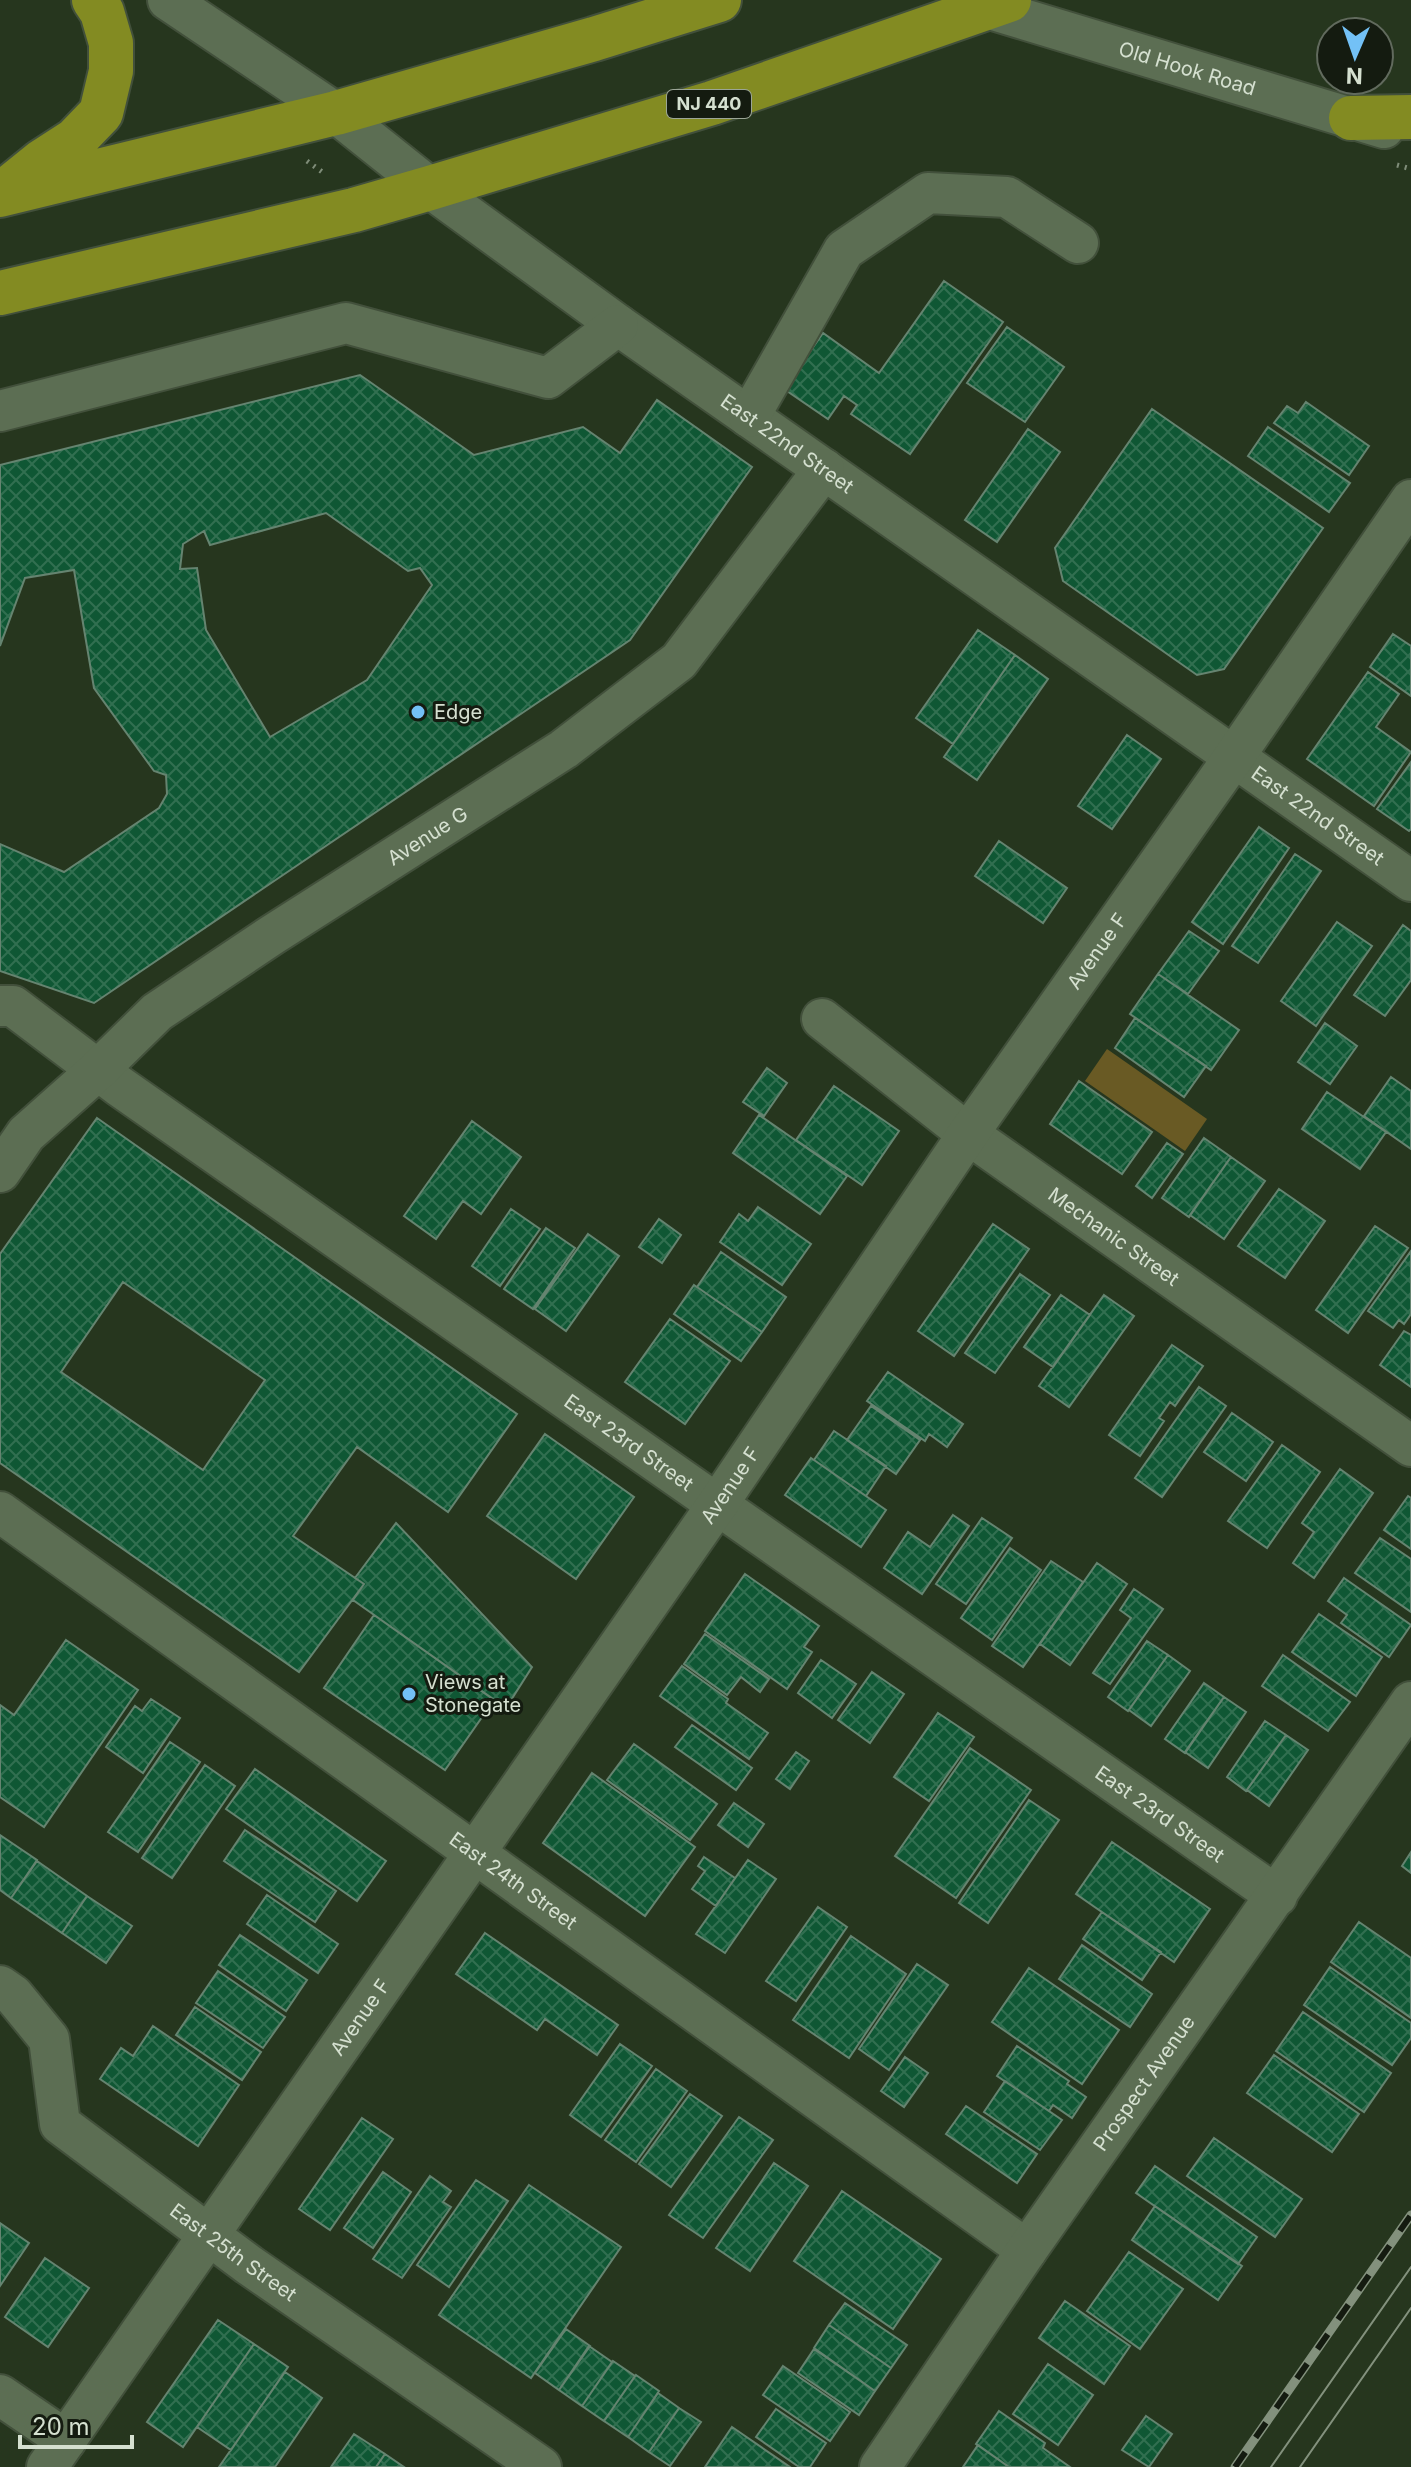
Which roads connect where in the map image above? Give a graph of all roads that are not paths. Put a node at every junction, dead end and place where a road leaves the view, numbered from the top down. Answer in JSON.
{"nodes":[{"id":1,"x":94,"y":0,"type":"edge"},
{"id":2,"x":719,"y":0,"type":"edge"},
{"id":3,"x":985,"y":3,"type":"edge"},
{"id":4,"x":184,"y":6,"type":"edge"},
{"id":5,"x":336,"y":113,"type":"junction"},
{"id":6,"x":1411,"y":117,"type":"edge"},
{"id":7,"x":1351,"y":118,"type":"junction"},
{"id":8,"x":1411,"y":136,"type":"edge"},
{"id":9,"x":430,"y":188,"type":"junction"},
{"id":10,"x":0,"y":195,"type":"edge"},
{"id":11,"x":1078,"y":243,"type":"dead end"},
{"id":12,"x":0,"y":293,"type":"edge"},
{"id":13,"x":618,"y":325,"type":"junction"},
{"id":14,"x":0,"y":411,"type":"edge"},
{"id":15,"x":749,"y":417,"type":"junction"},
{"id":16,"x":824,"y":469,"type":"junction"},
{"id":17,"x":1411,"y":500,"type":"edge"},
{"id":18,"x":1234,"y":757,"type":"junction"},
{"id":19,"x":1411,"y":881,"type":"edge"},
{"id":20,"x":0,"y":1006,"type":"edge"},
{"id":21,"x":822,"y":1019,"type":"dead end"},
{"id":22,"x":98,"y":1070,"type":"junction"},
{"id":23,"x":968,"y":1134,"type":"junction"},
{"id":24,"x":0,"y":1172,"type":"edge"},
{"id":25,"x":1411,"y":1446,"type":"edge"},
{"id":26,"x":717,"y":1505,"type":"junction"},
{"id":27,"x":0,"y":1512,"type":"edge"},
{"id":28,"x":1411,"y":1702,"type":"edge"},
{"id":29,"x":474,"y":1853,"type":"junction"},
{"id":30,"x":1277,"y":1896,"type":"junction"},
{"id":31,"x":0,"y":1986,"type":"edge"},
{"id":32,"x":210,"y":2236,"type":"junction"},
{"id":33,"x":1027,"y":2250,"type":"junction"},
{"id":34,"x":0,"y":2395,"type":"edge"},
{"id":35,"x":56,"y":2454,"type":"edge"},
{"id":36,"x":541,"y":2467,"type":"edge"},
{"id":37,"x":880,"y":2467,"type":"edge"}],
"edges":[{"from":1,"to":10,"type":"highway"},
{"from":2,"to":5,"type":"highway"},
{"from":3,"to":7,"type":"street","name":"Old Hook Road"},
{"from":3,"to":9,"type":"highway","number":"NJ 440"},
{"from":4,"to":5,"type":"street","name":"East 22nd Street"},
{"from":5,"to":9,"type":"street","name":"East 22nd Street"},
{"from":5,"to":10,"type":"highway"},
{"from":6,"to":7,"type":"highway"},
{"from":7,"to":8,"type":"street","name":"Old Hook Road"},
{"from":9,"to":12,"type":"highway","number":"NJ 440"},
{"from":9,"to":13,"type":"street","name":"East 22nd Street"},
{"from":11,"to":15,"type":"street"},
{"from":13,"to":14,"type":"street"},
{"from":13,"to":15,"type":"street","name":"East 22nd Street"},
{"from":15,"to":16,"type":"street","name":"East 22nd Street"},
{"from":16,"to":18,"type":"street","name":"East 22nd Street"},
{"from":16,"to":22,"type":"street","name":"Avenue G"},
{"from":17,"to":18,"type":"street","name":"Avenue F"},
{"from":18,"to":19,"type":"street","name":"East 22nd Street"},
{"from":18,"to":23,"type":"street","name":"Avenue F"},
{"from":20,"to":22,"type":"street","name":"East 23rd Street"},
{"from":21,"to":23,"type":"street","name":"Mechanic Street"},
{"from":22,"to":24,"type":"street","name":"Avenue G"},
{"from":22,"to":26,"type":"street","name":"East 23rd Street"},
{"from":23,"to":25,"type":"street","name":"Mechanic Street"},
{"from":23,"to":26,"type":"street","name":"Avenue F"},
{"from":26,"to":29,"type":"street","name":"Avenue F"},
{"from":26,"to":30,"type":"street","name":"East 23rd Street"},
{"from":27,"to":29,"type":"street","name":"East 24th Street"},
{"from":28,"to":30,"type":"street","name":"Prospect Avenue"},
{"from":29,"to":32,"type":"street","name":"Avenue F"},
{"from":29,"to":33,"type":"street","name":"East 24th Street"},
{"from":30,"to":33,"type":"street","name":"Prospect Avenue"},
{"from":31,"to":32,"type":"street","name":"East 25th Street"},
{"from":32,"to":35,"type":"street","name":"Avenue F"},
{"from":32,"to":36,"type":"street","name":"East 25th Street"},
{"from":33,"to":37,"type":"street","name":"Prospect Avenue"},
{"from":34,"to":35,"type":"street"}]}
